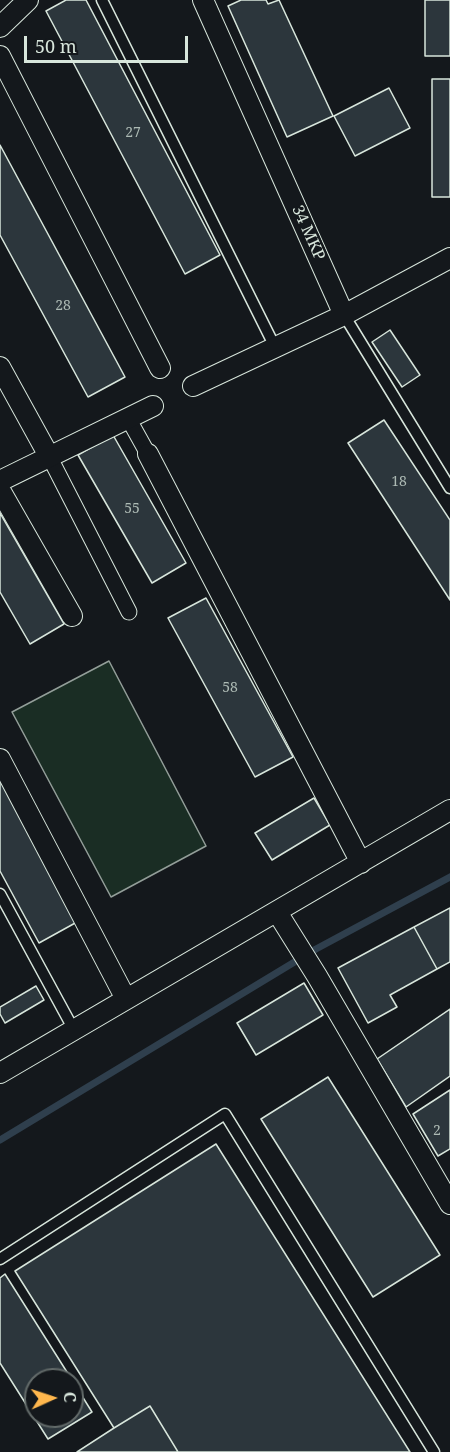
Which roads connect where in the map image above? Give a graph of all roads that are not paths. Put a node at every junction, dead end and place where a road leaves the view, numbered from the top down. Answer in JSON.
{"nodes":[{"id":1,"x":28,"y":0,"type":"edge"},
{"id":2,"x":102,"y":0,"type":"edge"},
{"id":3,"x":203,"y":0,"type":"edge"},
{"id":4,"x":0,"y":27,"type":"edge"},
{"id":5,"x":0,"y":56,"type":"edge"},
{"id":6,"x":450,"y":258,"type":"edge"},
{"id":7,"x":344,"y":315,"type":"junction"},
{"id":8,"x":275,"y":347,"type":"junction"},
{"id":9,"x":0,"y":367,"type":"edge"},
{"id":10,"x":160,"y":368,"type":"dead end"},
{"id":11,"x":193,"y":386,"type":"dead end"},
{"id":12,"x":153,"y":406,"type":"dead end"},
{"id":13,"x":128,"y":418,"type":"junction"},
{"id":14,"x":148,"y":454,"type":"joint"},
{"id":15,"x":49,"y":456,"type":"junction"},
{"id":16,"x":0,"y":480,"type":"edge"},
{"id":17,"x":450,"y":488,"type":"edge"},
{"id":18,"x":0,"y":490,"type":"edge"},
{"id":19,"x":129,"y":612,"type":"dead end"},
{"id":20,"x":72,"y":616,"type":"dead end"},
{"id":21,"x":0,"y":759,"type":"edge"},
{"id":22,"x":450,"y":810,"type":"edge"},
{"id":23,"x":361,"y":863,"type":"junction"},
{"id":24,"x":0,"y":894,"type":"edge"},
{"id":25,"x":277,"y":912,"type":"junction"},
{"id":26,"x":126,"y":999,"type":"junction"},
{"id":27,"x":74,"y":1030,"type":"junction"},
{"id":28,"x":0,"y":1073,"type":"edge"},
{"id":29,"x":450,"y":1204,"type":"edge"},
{"id":30,"x":0,"y":1259,"type":"edge"},
{"id":31,"x":434,"y":1452,"type":"edge"}],
"edges":[{"from":1,"to":4,"type":"street"},
{"from":2,"to":8,"type":"lane"},
{"from":3,"to":7,"type":"street","name":"34 МКР"},
{"from":5,"to":10,"type":"street"},
{"from":6,"to":7,"type":"street"},
{"from":7,"to":8,"type":"street"},
{"from":7,"to":17,"type":"lane"},
{"from":8,"to":11,"type":"street"},
{"from":9,"to":15,"type":"street"},
{"from":12,"to":13,"type":"street"},
{"from":13,"to":14,"type":"street"},
{"from":13,"to":15,"type":"street"},
{"from":14,"to":23,"type":"street"},
{"from":15,"to":16,"type":"street"},
{"from":15,"to":19,"type":"street"},
{"from":18,"to":20,"type":"street"},
{"from":21,"to":26,"type":"street"},
{"from":22,"to":23,"type":"street"},
{"from":23,"to":25,"type":"street"},
{"from":24,"to":27,"type":"lane"},
{"from":25,"to":26,"type":"street"},
{"from":25,"to":29,"type":"street"},
{"from":26,"to":27,"type":"street"},
{"from":27,"to":28,"type":"street"},
{"from":30,"to":31,"type":"lane"}]}
